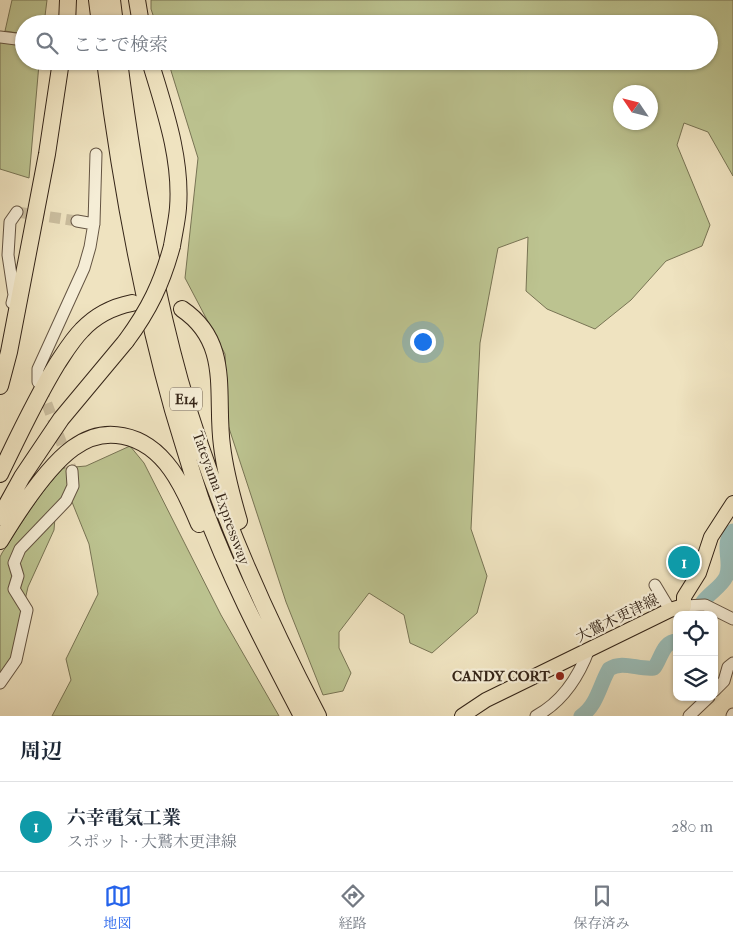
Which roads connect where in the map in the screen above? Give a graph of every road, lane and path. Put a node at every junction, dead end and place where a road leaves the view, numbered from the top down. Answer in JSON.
{"nodes":[{"id":1,"x":68,"y":0,"type":"edge"},
{"id":2,"x":98,"y":0,"type":"edge"},
{"id":3,"x":112,"y":0,"type":"edge"},
{"id":4,"x":137,"y":0,"type":"edge"},
{"id":5,"x":67,"y":15,"type":"edge"},
{"id":6,"x":99,"y":15,"type":"edge"},
{"id":7,"x":114,"y":15,"type":"edge"},
{"id":8,"x":140,"y":15,"type":"edge"},
{"id":9,"x":0,"y":37,"type":"edge"},
{"id":10,"x":15,"y":39,"type":"edge"},
{"id":11,"x":60,"y":70,"type":"edge"},
{"id":12,"x":106,"y":70,"type":"edge"},
{"id":13,"x":121,"y":70,"type":"edge"},
{"id":14,"x":153,"y":70,"type":"edge"},
{"id":15,"x":96,"y":154,"type":"dead end"},
{"id":16,"x":16,"y":212,"type":"dead end"},
{"id":17,"x":77,"y":222,"type":"tunnel mouth"},
{"id":18,"x":94,"y":224,"type":"junction"},
{"id":19,"x":132,"y":303,"type":"dead end"},
{"id":20,"x":182,"y":309,"type":"dead end"},
{"id":21,"x":0,"y":356,"type":"edge"},
{"id":22,"x":38,"y":382,"type":"tunnel mouth"},
{"id":23,"x":0,"y":386,"type":"edge"},
{"id":24,"x":72,"y":471,"type":"tunnel mouth"},
{"id":25,"x":0,"y":474,"type":"edge"},
{"id":26,"x":733,"y":502,"type":"edge"},
{"id":27,"x":0,"y":517,"type":"edge"},
{"id":28,"x":0,"y":541,"type":"edge"},
{"id":29,"x":252,"y":582,"type":"junction"},
{"id":30,"x":655,"y":584,"type":"dead end"},
{"id":31,"x":684,"y":606,"type":"junction"},
{"id":32,"x":670,"y":610,"type":"junction"},
{"id":33,"x":733,"y":619,"type":"edge"},
{"id":34,"x":590,"y":649,"type":"junction"},
{"id":35,"x":733,"y":663,"type":"edge"},
{"id":36,"x":0,"y":683,"type":"edge"},
{"id":37,"x":718,"y":687,"type":"edge"},
{"id":38,"x":705,"y":701,"type":"edge"},
{"id":39,"x":294,"y":716,"type":"edge"},
{"id":40,"x":302,"y":716,"type":"edge"},
{"id":41,"x":318,"y":716,"type":"edge"},
{"id":42,"x":462,"y":716,"type":"edge"},
{"id":43,"x":536,"y":716,"type":"edge"},
{"id":44,"x":689,"y":716,"type":"edge"}],
"edges":[{"from":1,"to":5,"type":"highway"},
{"from":2,"to":6,"type":"highway"},
{"from":3,"to":7,"type":"highway"},
{"from":4,"to":8,"type":"highway"},
{"from":9,"to":10,"type":"street"},
{"from":11,"to":23,"type":"highway"},
{"from":12,"to":40,"type":"highway","name":"Tateyama Expressway","number":"E14"},
{"from":13,"to":29,"type":"highway","name":"Tateyama Expressway","number":"E14"},
{"from":14,"to":27,"type":"highway","bridge":true},
{"from":15,"to":18,"type":"street"},
{"from":16,"to":21,"type":"street"},
{"from":17,"to":18,"type":"street"},
{"from":18,"to":22,"type":"street"},
{"from":19,"to":25,"type":"highway"},
{"from":20,"to":29,"type":"highway"},
{"from":24,"to":36,"type":"street"},
{"from":26,"to":31,"type":"main road"},
{"from":28,"to":39,"type":"highway"},
{"from":29,"to":41,"type":"highway","name":"Tateyama Expressway","number":"E14"},
{"from":30,"to":32,"type":"street"},
{"from":31,"to":32,"type":"main road","name":"大鷲木更津線"},
{"from":31,"to":33,"type":"street"},
{"from":32,"to":34,"type":"main road","name":"大鷲木更津線"},
{"from":34,"to":42,"type":"main road","name":"大鷲木更津線"},
{"from":34,"to":43,"type":"street"},
{"from":35,"to":37,"type":"street"},
{"from":38,"to":44,"type":"street"}]}
